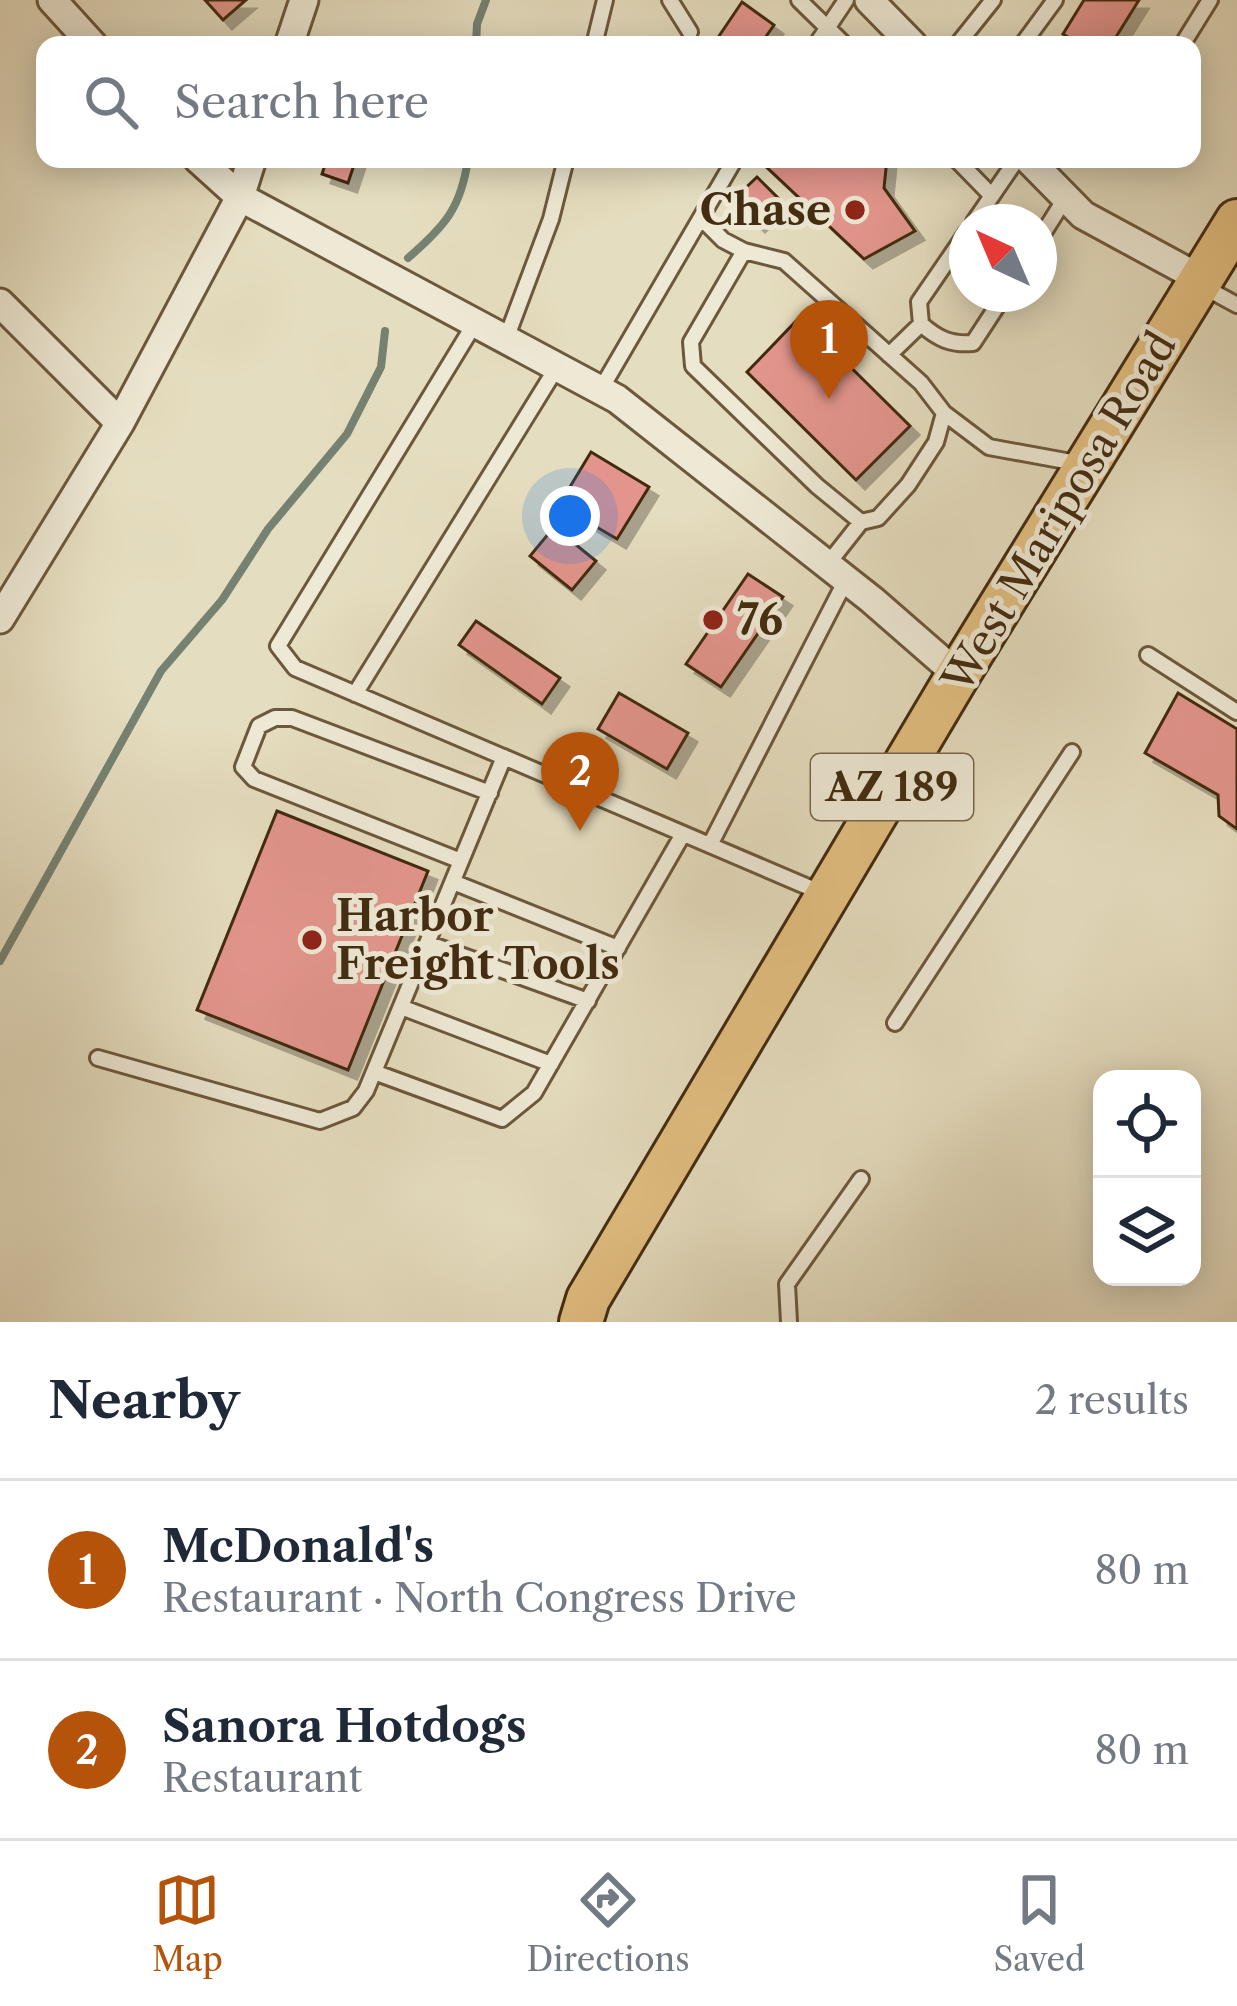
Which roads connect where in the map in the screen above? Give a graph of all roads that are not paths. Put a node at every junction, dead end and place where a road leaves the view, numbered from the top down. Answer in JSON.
{"nodes":[{"id":1,"x":52,"y":0,"type":"edge"},
{"id":2,"x":304,"y":0,"type":"edge"},
{"id":3,"x":605,"y":0,"type":"edge"},
{"id":4,"x":670,"y":0,"type":"edge"},
{"id":5,"x":799,"y":0,"type":"edge"},
{"id":6,"x":846,"y":0,"type":"edge"},
{"id":7,"x":869,"y":0,"type":"edge"},
{"id":8,"x":993,"y":0,"type":"edge"},
{"id":9,"x":1055,"y":0,"type":"edge"},
{"id":10,"x":1210,"y":0,"type":"edge"},
{"id":11,"x":828,"y":27,"type":"junction"},
{"id":12,"x":690,"y":32,"type":"dead end"},
{"id":13,"x":85,"y":36,"type":"edge"},
{"id":14,"x":292,"y":36,"type":"edge"},
{"id":15,"x":597,"y":36,"type":"edge"},
{"id":16,"x":822,"y":36,"type":"edge"},
{"id":17,"x":836,"y":36,"type":"edge"},
{"id":18,"x":904,"y":36,"type":"edge"},
{"id":19,"x":963,"y":36,"type":"edge"},
{"id":20,"x":1029,"y":36,"type":"edge"},
{"id":21,"x":1188,"y":36,"type":"edge"},
{"id":22,"x":208,"y":168,"type":"edge"},
{"id":23,"x":249,"y":168,"type":"edge"},
{"id":24,"x":564,"y":168,"type":"edge"},
{"id":25,"x":730,"y":168,"type":"edge"},
{"id":26,"x":965,"y":168,"type":"edge"},
{"id":27,"x":1011,"y":168,"type":"edge"},
{"id":28,"x":1037,"y":168,"type":"edge"},
{"id":29,"x":992,"y":196,"type":"junction"},
{"id":30,"x":240,"y":197,"type":"junction"},
{"id":31,"x":1066,"y":197,"type":"junction"},
{"id":32,"x":986,"y":204,"type":"edge"},
{"id":33,"x":1057,"y":211,"type":"edge"},
{"id":34,"x":701,"y":218,"type":"junction"},
{"id":35,"x":1237,"y":221,"type":"edge"},
{"id":36,"x":744,"y":251,"type":"junction"},
{"id":37,"x":949,"y":258,"type":"edge"},
{"id":38,"x":1199,"y":282,"type":"junction"},
{"id":39,"x":0,"y":303,"type":"edge"},
{"id":40,"x":1237,"y":305,"type":"edge"},
{"id":41,"x":994,"y":312,"type":"edge"},
{"id":42,"x":475,"y":323,"type":"junction"},
{"id":43,"x":921,"y":324,"type":"junction"},
{"id":44,"x":506,"y":340,"type":"junction"},
{"id":45,"x":889,"y":355,"type":"junction"},
{"id":46,"x":557,"y":367,"type":"junction"},
{"id":47,"x":601,"y":388,"type":"junction"},
{"id":48,"x":944,"y":413,"type":"junction"},
{"id":49,"x":120,"y":423,"type":"junction"},
{"id":50,"x":1087,"y":465,"type":"junction"},
{"id":51,"x":861,"y":522,"type":"junction"},
{"id":52,"x":837,"y":572,"type":"junction"},
{"id":53,"x":0,"y":619,"type":"edge"},
{"id":54,"x":1148,"y":655,"type":"dead end"},
{"id":55,"x":958,"y":675,"type":"junction"},
{"id":56,"x":356,"y":694,"type":"junction"},
{"id":57,"x":1237,"y":712,"type":"edge"},
{"id":58,"x":1072,"y":752,"type":"dead end"},
{"id":59,"x":504,"y":757,"type":"junction"},
{"id":60,"x":490,"y":793,"type":"junction"},
{"id":61,"x":683,"y":834,"type":"junction"},
{"id":62,"x":710,"y":845,"type":"junction"},
{"id":63,"x":461,"y":861,"type":"junction"},
{"id":64,"x":453,"y":882,"type":"junction"},
{"id":65,"x":828,"y":895,"type":"junction"},
{"id":66,"x":428,"y":943,"type":"junction"},
{"id":67,"x":618,"y":948,"type":"junction"},
{"id":68,"x":588,"y":1001,"type":"junction"},
{"id":69,"x":400,"y":1007,"type":"junction"},
{"id":70,"x":895,"y":1023,"type":"dead end"},
{"id":71,"x":98,"y":1058,"type":"dead end"},
{"id":72,"x":551,"y":1064,"type":"junction"},
{"id":73,"x":374,"y":1072,"type":"junction"},
{"id":74,"x":861,"y":1179,"type":"dead end"},
{"id":75,"x":578,"y":1314,"type":"edge"},
{"id":76,"x":789,"y":1322,"type":"edge"}],
"edges":[{"from":1,"to":13,"type":"street"},
{"from":2,"to":14,"type":"street"},
{"from":3,"to":15,"type":"lane"},
{"from":4,"to":12,"type":"lane"},
{"from":5,"to":11,"type":"lane"},
{"from":6,"to":11,"type":"lane"},
{"from":7,"to":18,"type":"street"},
{"from":8,"to":19,"type":"lane"},
{"from":9,"to":20,"type":"lane"},
{"from":10,"to":21,"type":"lane"},
{"from":11,"to":16,"type":"lane"},
{"from":11,"to":17,"type":"lane"},
{"from":22,"to":30,"type":"street"},
{"from":23,"to":30,"type":"street"},
{"from":24,"to":44,"type":"lane"},
{"from":25,"to":34,"type":"lane"},
{"from":26,"to":29,"type":"lane"},
{"from":27,"to":29,"type":"lane"},
{"from":28,"to":31,"type":"street"},
{"from":29,"to":32,"type":"lane"},
{"from":30,"to":42,"type":"street"},
{"from":30,"to":49,"type":"street"},
{"from":31,"to":33,"type":"lane"},
{"from":31,"to":38,"type":"street"},
{"from":34,"to":36,"type":"lane"},
{"from":34,"to":47,"type":"lane"},
{"from":35,"to":38,"type":"main road","name":"West Mariposa Road","number":"AZ 189"},
{"from":36,"to":45,"type":"lane"},
{"from":36,"to":51,"type":"lane"},
{"from":37,"to":43,"type":"lane"},
{"from":38,"to":40,"type":"lane"},
{"from":38,"to":50,"type":"main road","name":"West Mariposa Road","number":"AZ 189"},
{"from":39,"to":49,"type":"street"},
{"from":41,"to":43,"type":"lane"},
{"from":42,"to":44,"type":"street"},
{"from":42,"to":56,"type":"lane"},
{"from":43,"to":45,"type":"lane"},
{"from":44,"to":46,"type":"street"},
{"from":45,"to":48,"type":"lane"},
{"from":46,"to":47,"type":"street"},
{"from":46,"to":56,"type":"lane"},
{"from":47,"to":52,"type":"street"},
{"from":48,"to":50,"type":"lane"},
{"from":48,"to":51,"type":"lane"},
{"from":49,"to":53,"type":"street"},
{"from":50,"to":55,"type":"main road","name":"West Mariposa Road","number":"AZ 189"},
{"from":51,"to":52,"type":"lane"},
{"from":52,"to":55,"type":"street"},
{"from":52,"to":62,"type":"lane"},
{"from":54,"to":57,"type":"lane"},
{"from":55,"to":65,"type":"main road","name":"West Mariposa Road","number":"AZ 189"},
{"from":56,"to":59,"type":"lane"},
{"from":58,"to":70,"type":"lane"},
{"from":59,"to":60,"type":"lane"},
{"from":59,"to":61,"type":"lane"},
{"from":60,"to":63,"type":"lane"},
{"from":60,"to":63,"type":"lane"},
{"from":61,"to":62,"type":"lane"},
{"from":61,"to":67,"type":"lane"},
{"from":62,"to":65,"type":"lane"},
{"from":63,"to":64,"type":"lane"},
{"from":64,"to":66,"type":"lane"},
{"from":64,"to":67,"type":"lane"},
{"from":65,"to":75,"type":"main road","name":"West Mariposa Road","number":"AZ 189"},
{"from":66,"to":68,"type":"lane"},
{"from":66,"to":69,"type":"lane"},
{"from":67,"to":68,"type":"lane"},
{"from":68,"to":72,"type":"lane"},
{"from":69,"to":72,"type":"lane"},
{"from":69,"to":73,"type":"lane"},
{"from":71,"to":73,"type":"lane"},
{"from":72,"to":73,"type":"lane"},
{"from":74,"to":76,"type":"lane"}]}
